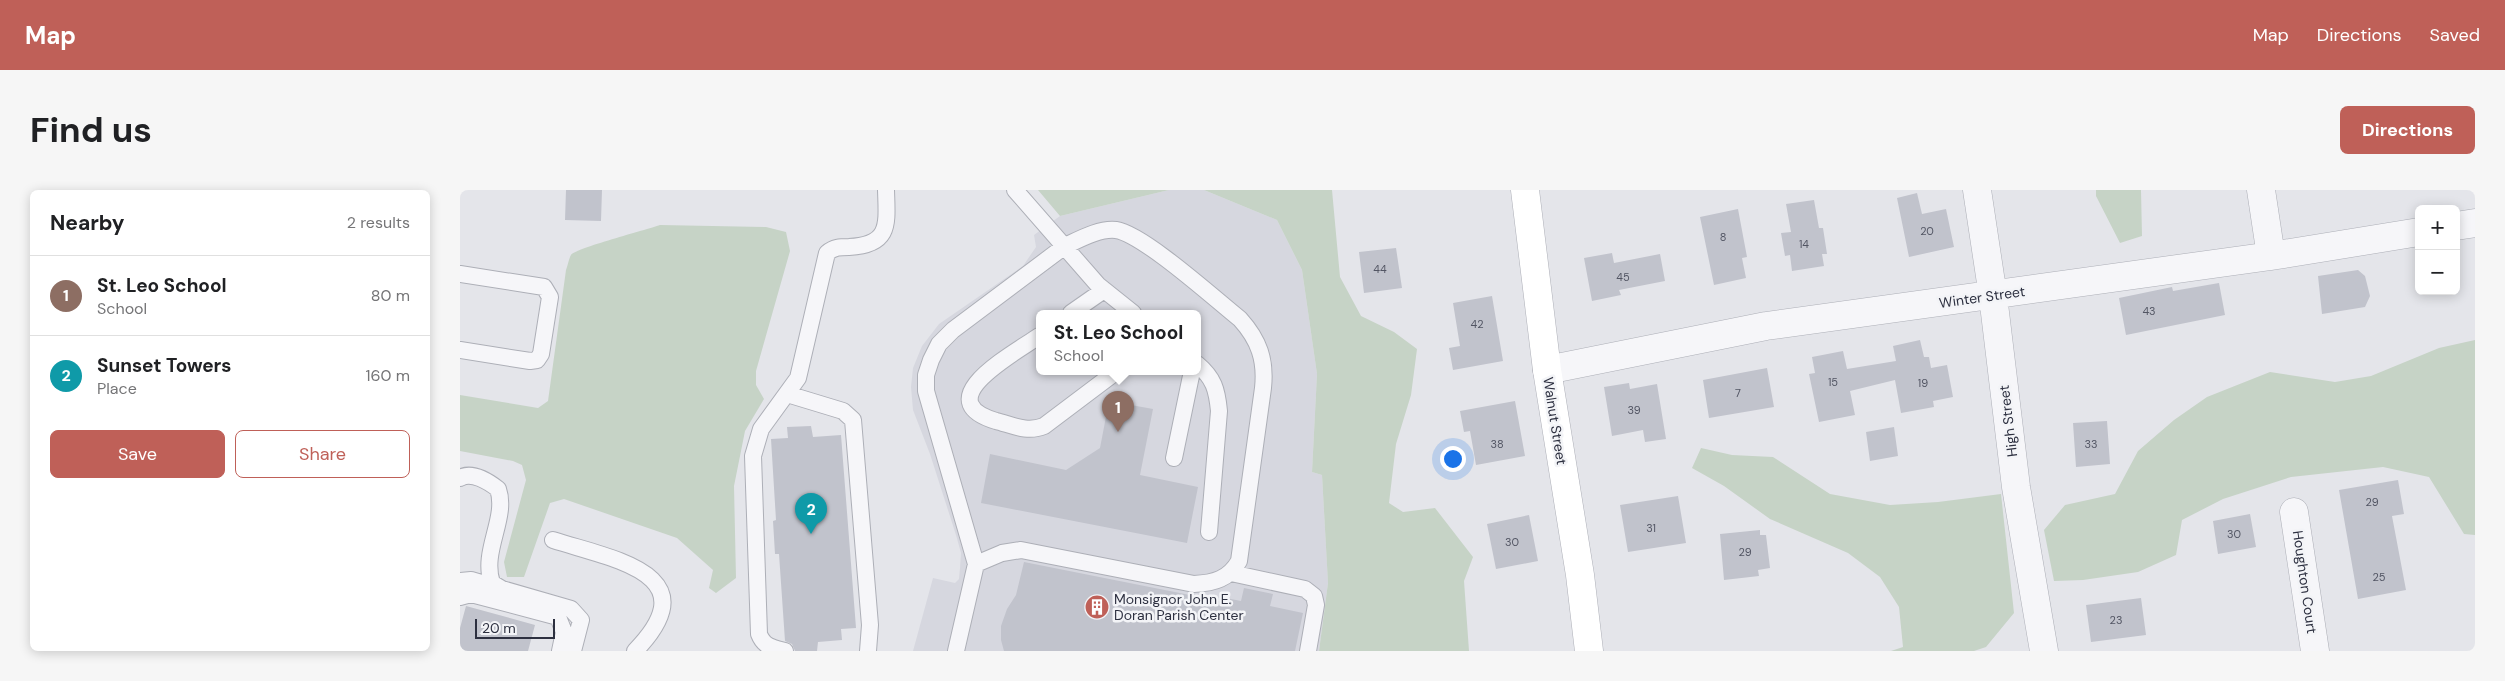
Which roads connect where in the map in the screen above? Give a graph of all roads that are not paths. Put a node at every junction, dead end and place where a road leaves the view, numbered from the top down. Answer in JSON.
{"nodes":[{"id":1,"x":886,"y":190,"type":"edge"},
{"id":2,"x":1015,"y":190,"type":"edge"},
{"id":3,"x":1525,"y":190,"type":"edge"},
{"id":4,"x":1977,"y":190,"type":"edge"},
{"id":5,"x":2261,"y":190,"type":"edge"},
{"id":6,"x":2475,"y":223,"type":"edge"},
{"id":7,"x":2460,"y":225,"type":"edge"},
{"id":8,"x":2415,"y":233,"type":"edge"},
{"id":9,"x":1065,"y":246,"type":"junction"},
{"id":10,"x":2271,"y":256,"type":"junction"},
{"id":11,"x":460,"y":274,"type":"edge"},
{"id":12,"x":1104,"y":290,"type":"junction"},
{"id":13,"x":1994,"y":296,"type":"junction"},
{"id":14,"x":1075,"y":310,"type":"edge"},
{"id":15,"x":1129,"y":310,"type":"edge"},
{"id":16,"x":1036,"y":338,"type":"edge"},
{"id":17,"x":460,"y":350,"type":"edge"},
{"id":18,"x":1201,"y":368,"type":"edge"},
{"id":19,"x":1546,"y":370,"type":"junction"},
{"id":20,"x":1112,"y":375,"type":"edge"},
{"id":21,"x":1191,"y":375,"type":"edge"},
{"id":22,"x":787,"y":394,"type":"junction"},
{"id":23,"x":1174,"y":458,"type":"dead end"},
{"id":24,"x":460,"y":478,"type":"edge"},
{"id":25,"x":2294,"y":512,"type":"dead end"},
{"id":26,"x":1209,"y":532,"type":"dead end"},
{"id":27,"x":553,"y":540,"type":"dead end"},
{"id":28,"x":976,"y":564,"type":"junction"},
{"id":29,"x":1231,"y":573,"type":"junction"},
{"id":30,"x":460,"y":581,"type":"edge"},
{"id":31,"x":502,"y":589,"type":"junction"},
{"id":32,"x":460,"y":597,"type":"edge"},
{"id":33,"x":560,"y":651,"type":"edge"},
{"id":34,"x":573,"y":651,"type":"edge"},
{"id":35,"x":635,"y":651,"type":"edge"},
{"id":36,"x":785,"y":651,"type":"edge"},
{"id":37,"x":868,"y":651,"type":"edge"},
{"id":38,"x":956,"y":651,"type":"edge"},
{"id":39,"x":1308,"y":651,"type":"edge"},
{"id":40,"x":1589,"y":651,"type":"edge"},
{"id":41,"x":2044,"y":651,"type":"edge"},
{"id":42,"x":2315,"y":651,"type":"edge"}],
"edges":[{"from":1,"to":22,"type":"lane"},
{"from":2,"to":9,"type":"lane"},
{"from":3,"to":19,"type":"street","name":"Walnut Street"},
{"from":4,"to":13,"type":"street","name":"High Street"},
{"from":5,"to":10,"type":"street"},
{"from":6,"to":7,"type":"street"},
{"from":8,"to":10,"type":"street","name":"Winter Street"},
{"from":9,"to":12,"type":"lane"},
{"from":9,"to":28,"type":"lane"},
{"from":9,"to":29,"type":"lane"},
{"from":10,"to":13,"type":"street","name":"Winter Street"},
{"from":11,"to":17,"type":"lane"},
{"from":12,"to":14,"type":"lane"},
{"from":12,"to":15,"type":"lane"},
{"from":13,"to":19,"type":"street","name":"Winter Street"},
{"from":13,"to":41,"type":"street","name":"High Street"},
{"from":16,"to":20,"type":"lane"},
{"from":18,"to":26,"type":"lane"},
{"from":19,"to":40,"type":"street","name":"Walnut Street"},
{"from":21,"to":23,"type":"lane"},
{"from":22,"to":36,"type":"lane"},
{"from":22,"to":37,"type":"lane"},
{"from":24,"to":31,"type":"lane"},
{"from":25,"to":42,"type":"street","name":"Houghton Court"},
{"from":27,"to":35,"type":"lane"},
{"from":28,"to":29,"type":"lane"},
{"from":28,"to":38,"type":"lane"},
{"from":29,"to":39,"type":"lane"},
{"from":30,"to":31,"type":"lane"},
{"from":31,"to":34,"type":"lane"},
{"from":32,"to":33,"type":"lane"}]}
